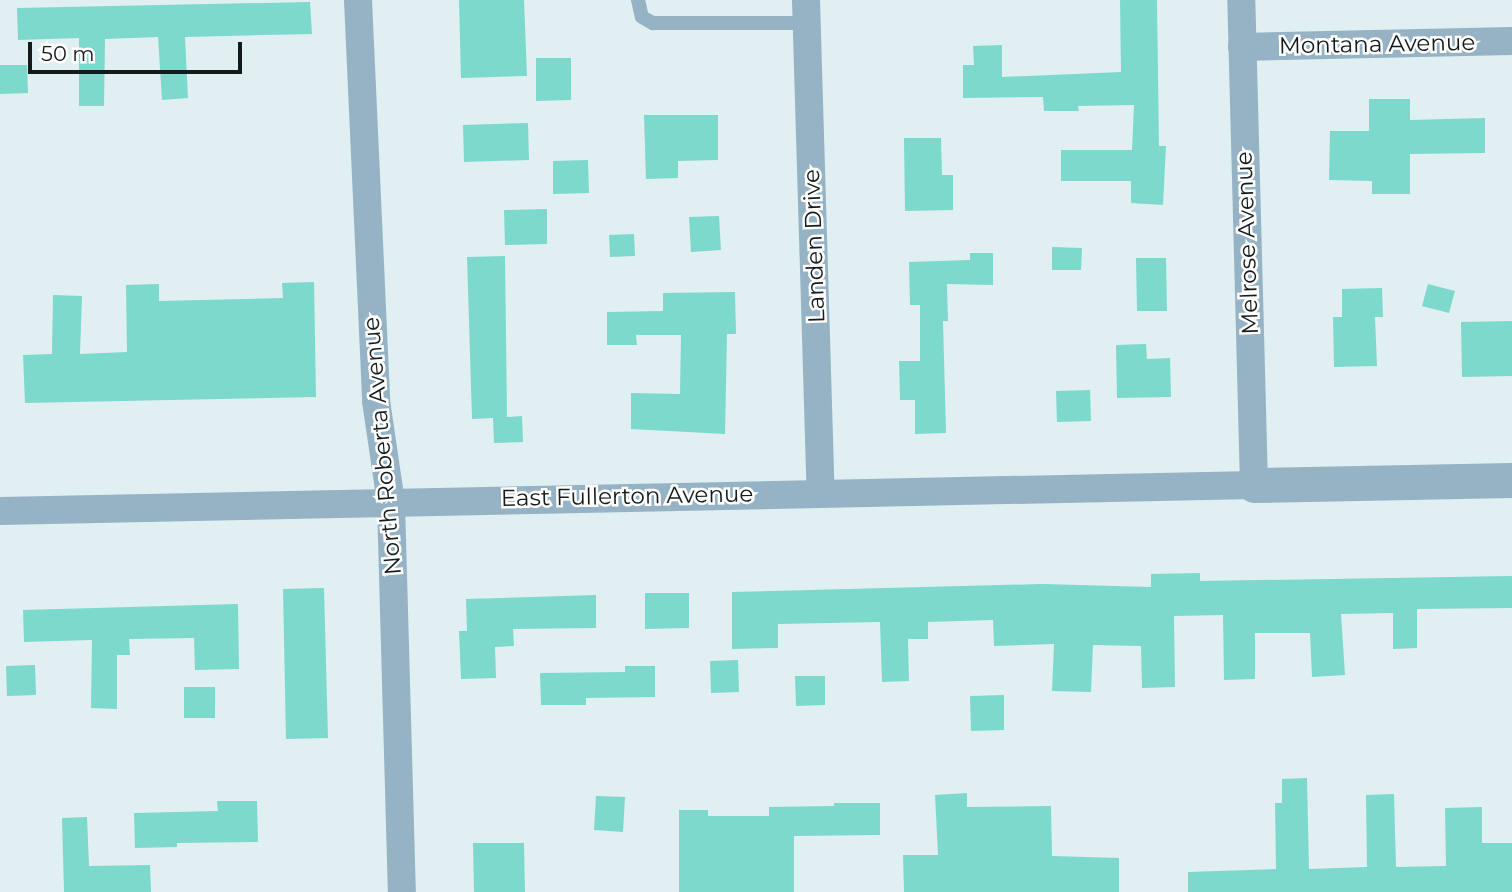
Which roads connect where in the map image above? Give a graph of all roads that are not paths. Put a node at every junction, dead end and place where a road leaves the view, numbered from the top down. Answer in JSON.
{"nodes":[{"id":1,"x":358,"y":0,"type":"edge"},
{"id":2,"x":638,"y":0,"type":"edge"},
{"id":3,"x":1241,"y":0,"type":"edge"},
{"id":4,"x":807,"y":12,"type":"edge"},
{"id":5,"x":1512,"y":41,"type":"edge"},
{"id":6,"x":1242,"y":47,"type":"junction"},
{"id":7,"x":1512,"y":480,"type":"edge"},
{"id":8,"x":1254,"y":485,"type":"junction"},
{"id":9,"x":821,"y":492,"type":"junction"},
{"id":10,"x":391,"y":503,"type":"junction"},
{"id":11,"x":0,"y":511,"type":"edge"},
{"id":12,"x":402,"y":892,"type":"edge"}],
"edges":[{"from":1,"to":10,"type":"street","name":"North Roberta Avenue"},
{"from":2,"to":4,"type":"lane"},
{"from":3,"to":6,"type":"street","name":"Melrose Avenue"},
{"from":4,"to":9,"type":"street","name":"Landen Drive"},
{"from":5,"to":6,"type":"street","name":"Montana Avenue"},
{"from":6,"to":8,"type":"street","name":"Melrose Avenue"},
{"from":7,"to":8,"type":"street"},
{"from":8,"to":9,"type":"street","name":"East Fullerton Avenue"},
{"from":9,"to":10,"type":"street","name":"East Fullerton Avenue"},
{"from":10,"to":11,"type":"street","name":"East Fullerton Avenue"},
{"from":10,"to":12,"type":"street","name":"North Roberta Avenue"}]}
